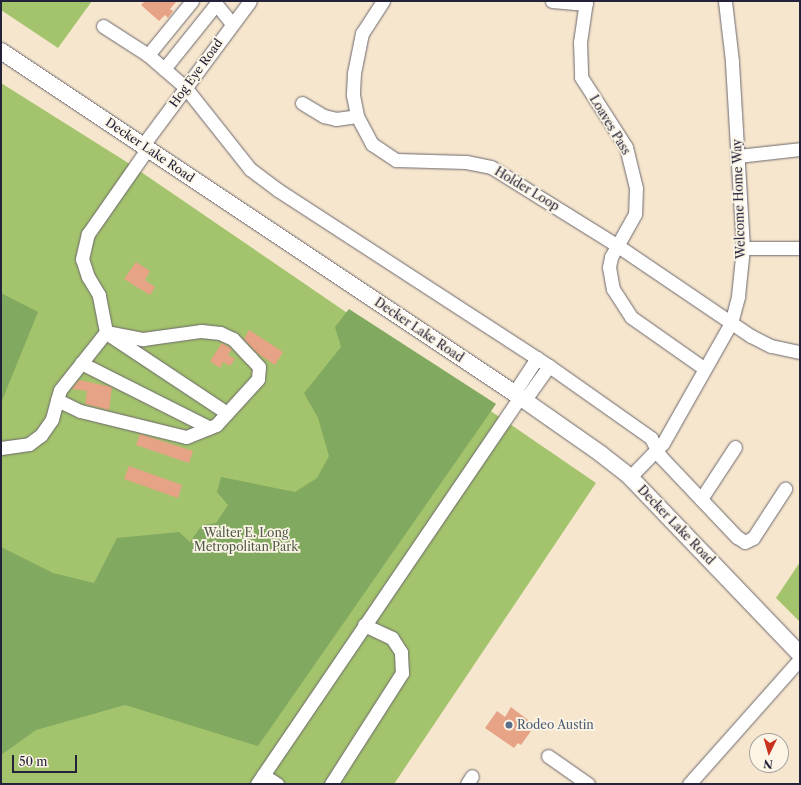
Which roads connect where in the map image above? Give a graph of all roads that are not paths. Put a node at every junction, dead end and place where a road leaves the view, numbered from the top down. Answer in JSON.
{"nodes":[{"id":1,"x":192,"y":1,"type":"edge"},
{"id":2,"x":250,"y":1,"type":"edge"},
{"id":3,"x":383,"y":1,"type":"edge"},
{"id":4,"x":552,"y":1,"type":"edge"},
{"id":5,"x":725,"y":1,"type":"edge"},
{"id":6,"x":215,"y":2,"type":"edge"},
{"id":7,"x":586,"y":3,"type":"edge"},
{"id":8,"x":232,"y":24,"type":"junction"},
{"id":9,"x":103,"y":26,"type":"dead end"},
{"id":10,"x":1,"y":52,"type":"edge"},
{"id":11,"x":148,"y":55,"type":"junction"},
{"id":12,"x":164,"y":69,"type":"junction"},
{"id":13,"x":185,"y":87,"type":"junction"},
{"id":14,"x":302,"y":103,"type":"dead end"},
{"id":15,"x":357,"y":116,"type":"junction"},
{"id":16,"x":145,"y":147,"type":"junction"},
{"id":17,"x":800,"y":149,"type":"edge"},
{"id":18,"x":738,"y":156,"type":"junction"},
{"id":19,"x":618,"y":246,"type":"junction"},
{"id":20,"x":743,"y":248,"type":"junction"},
{"id":21,"x":800,"y":248,"type":"edge"},
{"id":22,"x":731,"y":323,"type":"junction"},
{"id":23,"x":106,"y":332,"type":"junction"},
{"id":24,"x":800,"y":352,"type":"edge"},
{"id":25,"x":537,"y":358,"type":"junction"},
{"id":26,"x":81,"y":363,"type":"junction"},
{"id":27,"x":549,"y":366,"type":"junction"},
{"id":28,"x":706,"y":368,"type":"junction"},
{"id":29,"x":519,"y":397,"type":"junction"},
{"id":30,"x":57,"y":400,"type":"junction"},
{"id":31,"x":227,"y":413,"type":"junction"},
{"id":32,"x":210,"y":428,"type":"junction"},
{"id":33,"x":735,"y":447,"type":"dead end"},
{"id":34,"x":1,"y":448,"type":"edge"},
{"id":35,"x":656,"y":448,"type":"junction"},
{"id":36,"x":630,"y":477,"type":"junction"},
{"id":37,"x":785,"y":490,"type":"dead end"},
{"id":38,"x":701,"y":499,"type":"junction"},
{"id":39,"x":364,"y":625,"type":"junction"},
{"id":40,"x":800,"y":654,"type":"edge"},
{"id":41,"x":800,"y":659,"type":"edge"},
{"id":42,"x":548,"y":756,"type":"dead end"},
{"id":43,"x":260,"y":780,"type":"edge"},
{"id":44,"x":277,"y":784,"type":"edge"},
{"id":45,"x":331,"y":784,"type":"edge"},
{"id":46,"x":588,"y":784,"type":"edge"},
{"id":47,"x":689,"y":784,"type":"edge"}],
"edges":[{"from":1,"to":11,"type":"street"},
{"from":2,"to":8,"type":"street","name":"Hog Eye Road"},
{"from":3,"to":15,"type":"street","name":"Holder Loop"},
{"from":4,"to":7,"type":"street"},
{"from":5,"to":18,"type":"street","name":"Welcome Home Way"},
{"from":6,"to":8,"type":"street"},
{"from":6,"to":12,"type":"street"},
{"from":7,"to":19,"type":"street","name":"Loaves Pass"},
{"from":8,"to":13,"type":"street","name":"Hog Eye Road"},
{"from":9,"to":11,"type":"street"},
{"from":10,"to":16,"type":"main road","name":"Decker Lake Road"},
{"from":11,"to":12,"type":"street"},
{"from":12,"to":13,"type":"street"},
{"from":13,"to":16,"type":"street","name":"Hog Eye Road"},
{"from":13,"to":25,"type":"street"},
{"from":14,"to":15,"type":"street"},
{"from":15,"to":19,"type":"street","name":"Holder Loop"},
{"from":16,"to":23,"type":"street","name":"Hog Eye Road"},
{"from":16,"to":29,"type":"main road","name":"Decker Lake Road"},
{"from":17,"to":18,"type":"street"},
{"from":18,"to":20,"type":"street","name":"Welcome Home Way"},
{"from":19,"to":22,"type":"street","name":"Holder Loop"},
{"from":19,"to":28,"type":"street","name":"Loaves Pass"},
{"from":20,"to":21,"type":"street"},
{"from":20,"to":22,"type":"street","name":"Welcome Home Way"},
{"from":22,"to":24,"type":"street","name":"Holder Loop"},
{"from":22,"to":28,"type":"street","name":"Welcome Home Way"},
{"from":23,"to":26,"type":"street"},
{"from":23,"to":31,"type":"street"},
{"from":23,"to":31,"type":"street"},
{"from":25,"to":27,"type":"street"},
{"from":25,"to":29,"type":"street"},
{"from":26,"to":30,"type":"street"},
{"from":26,"to":32,"type":"street"},
{"from":27,"to":29,"type":"street"},
{"from":27,"to":35,"type":"street"},
{"from":28,"to":35,"type":"street","name":"Welcome Home Way"},
{"from":29,"to":36,"type":"main road","name":"Decker Lake Road"},
{"from":29,"to":39,"type":"street"},
{"from":30,"to":32,"type":"street"},
{"from":30,"to":34,"type":"street"},
{"from":31,"to":32,"type":"street"},
{"from":33,"to":38,"type":"street"},
{"from":35,"to":36,"type":"street","name":"Welcome Home Way"},
{"from":35,"to":38,"type":"street"},
{"from":36,"to":40,"type":"main road","name":"Decker Lake Road"},
{"from":37,"to":38,"type":"street"},
{"from":39,"to":43,"type":"street"},
{"from":39,"to":45,"type":"street"},
{"from":41,"to":47,"type":"street"},
{"from":42,"to":46,"type":"street"},
{"from":43,"to":44,"type":"street"}]}
